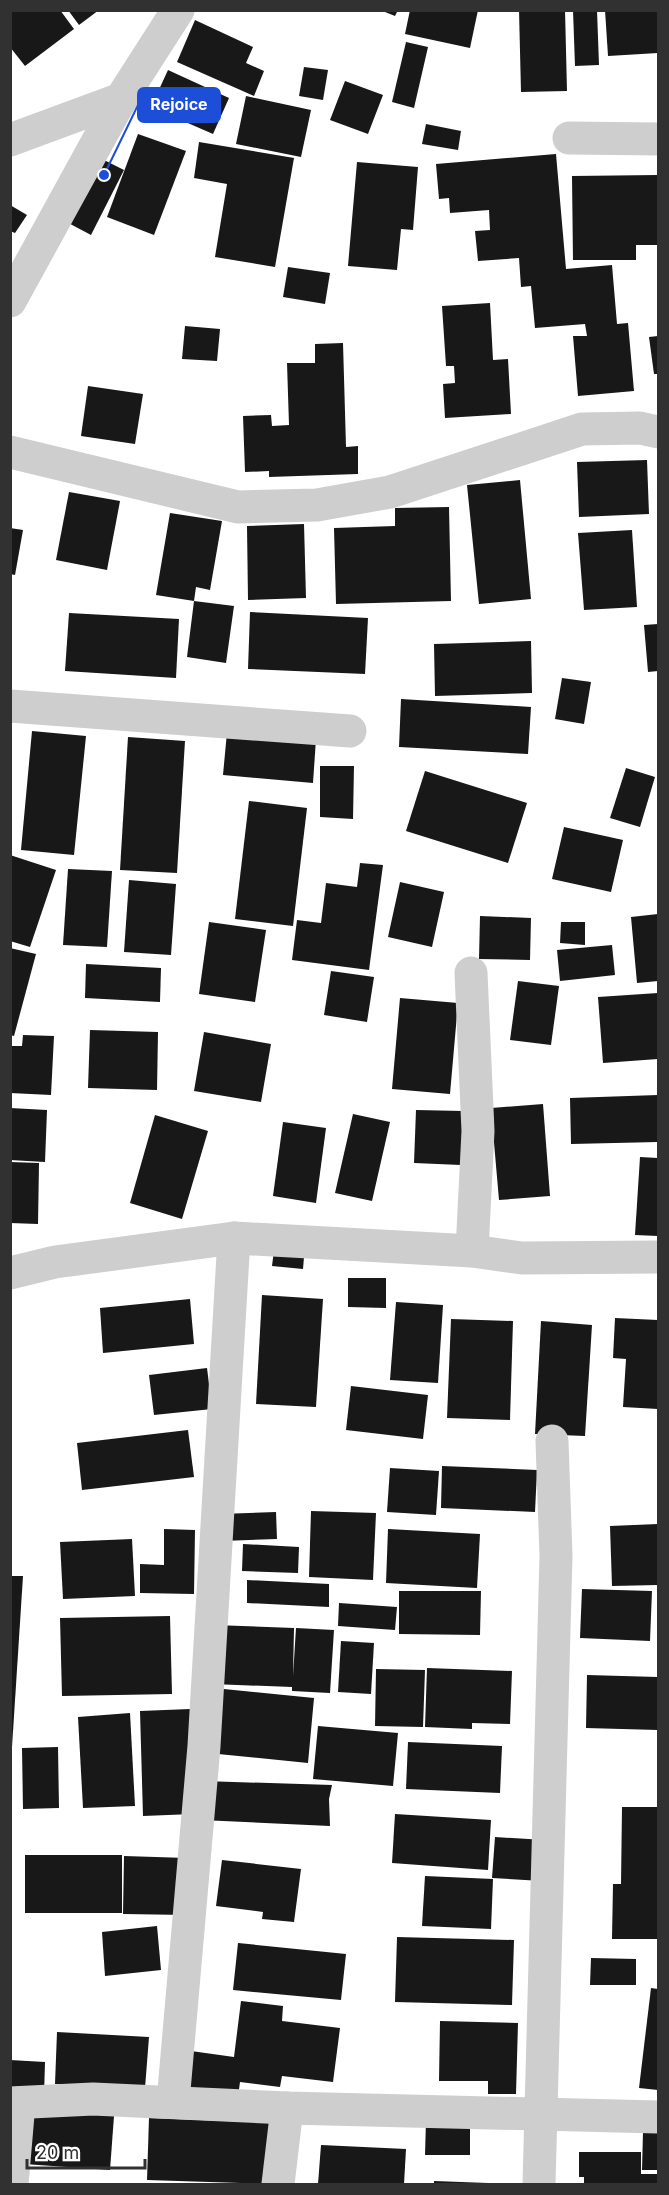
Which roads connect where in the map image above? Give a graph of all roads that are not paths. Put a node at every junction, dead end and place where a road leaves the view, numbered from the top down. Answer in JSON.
{"nodes":[{"id":1,"x":178,"y":10,"type":"edge"},
{"id":2,"x":121,"y":99,"type":"junction"},
{"id":3,"x":569,"y":138,"type":"dead end"},
{"id":4,"x":10,"y":140,"type":"edge"},
{"id":5,"x":658,"y":140,"type":"edge"},
{"id":6,"x":10,"y":301,"type":"edge"},
{"id":7,"x":658,"y":432,"type":"edge"},
{"id":8,"x":10,"y":452,"type":"edge"},
{"id":9,"x":10,"y":706,"type":"edge"},
{"id":10,"x":350,"y":731,"type":"dead end"},
{"id":11,"x":471,"y":973,"type":"dead end"},
{"id":12,"x":234,"y":1238,"type":"junction"},
{"id":13,"x":472,"y":1251,"type":"junction"},
{"id":14,"x":658,"y":1257,"type":"edge"},
{"id":15,"x":10,"y":1273,"type":"edge"},
{"id":16,"x":552,"y":1441,"type":"dead end"},
{"id":17,"x":173,"y":2102,"type":"junction"},
{"id":18,"x":15,"y":2103,"type":"edge"},
{"id":19,"x":287,"y":2108,"type":"junction"},
{"id":20,"x":543,"y":2114,"type":"junction"},
{"id":21,"x":658,"y":2117,"type":"edge"},
{"id":22,"x":12,"y":2184,"type":"edge"},
{"id":23,"x":278,"y":2184,"type":"edge"},
{"id":24,"x":539,"y":2184,"type":"edge"}],
"edges":[{"from":1,"to":2,"type":"street"},
{"from":2,"to":4,"type":"street"},
{"from":2,"to":6,"type":"street"},
{"from":3,"to":5,"type":"street"},
{"from":7,"to":8,"type":"street"},
{"from":9,"to":10,"type":"street"},
{"from":11,"to":13,"type":"street"},
{"from":12,"to":13,"type":"street"},
{"from":12,"to":15,"type":"street"},
{"from":12,"to":17,"type":"street"},
{"from":13,"to":14,"type":"street"},
{"from":16,"to":20,"type":"street"},
{"from":17,"to":18,"type":"street"},
{"from":17,"to":19,"type":"street"},
{"from":18,"to":22,"type":"street"},
{"from":19,"to":20,"type":"street"},
{"from":19,"to":23,"type":"street"},
{"from":20,"to":21,"type":"street"},
{"from":20,"to":24,"type":"street"}]}
